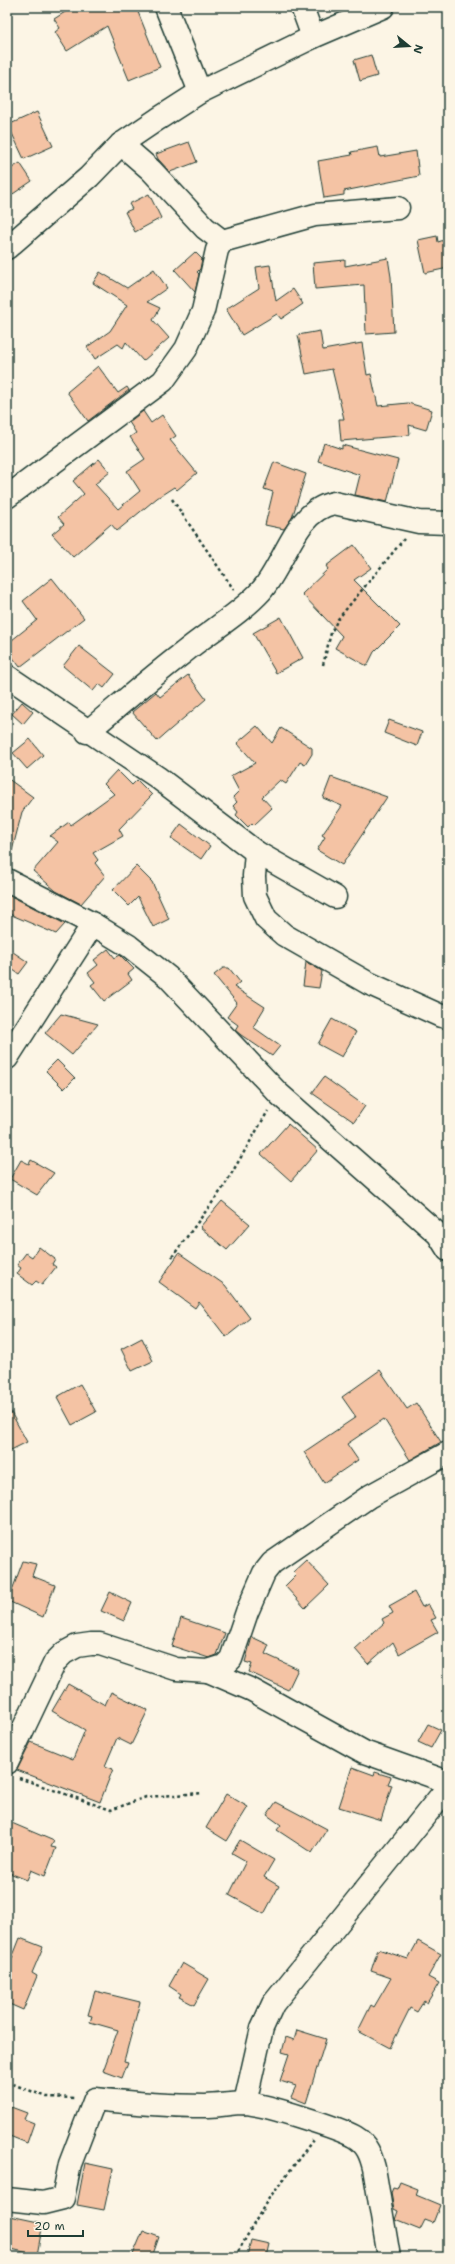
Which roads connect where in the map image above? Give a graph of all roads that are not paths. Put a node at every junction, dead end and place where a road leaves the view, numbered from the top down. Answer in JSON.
{"nodes":[{"id":1,"x":166,"y":7,"type":"edge"},
{"id":2,"x":302,"y":7,"type":"edge"},
{"id":3,"x":383,"y":7,"type":"edge"},
{"id":4,"x":313,"y":37,"type":"junction"},
{"id":5,"x":200,"y":92,"type":"junction"},
{"id":6,"x":121,"y":144,"type":"junction"},
{"id":7,"x":398,"y":208,"type":"dead end"},
{"id":8,"x":222,"y":241,"type":"junction"},
{"id":9,"x":7,"y":248,"type":"edge"},
{"id":10,"x":7,"y":497,"type":"edge"},
{"id":11,"x":448,"y":523,"type":"edge"},
{"id":12,"x":7,"y":677,"type":"edge"},
{"id":13,"x":87,"y":732,"type":"junction"},
{"id":14,"x":256,"y":852,"type":"junction"},
{"id":15,"x":7,"y":880,"type":"edge"},
{"id":16,"x":335,"y":897,"type":"dead end"},
{"id":17,"x":93,"y":924,"type":"junction"},
{"id":18,"x":448,"y":1017,"type":"edge"},
{"id":19,"x":7,"y":1058,"type":"edge"},
{"id":20,"x":448,"y":1250,"type":"edge"},
{"id":21,"x":448,"y":1453,"type":"edge"},
{"id":22,"x":208,"y":1671,"type":"junction"},
{"id":23,"x":11,"y":1770,"type":"edge"},
{"id":24,"x":448,"y":1782,"type":"edge"},
{"id":25,"x":448,"y":1787,"type":"edge"},
{"id":26,"x":245,"y":2103,"type":"junction"},
{"id":27,"x":7,"y":2199,"type":"edge"},
{"id":28,"x":389,"y":2257,"type":"edge"}],
"edges":[{"from":1,"to":5,"type":"street"},
{"from":2,"to":4,"type":"street"},
{"from":3,"to":4,"type":"street"},
{"from":4,"to":5,"type":"street"},
{"from":5,"to":6,"type":"street"},
{"from":6,"to":8,"type":"street"},
{"from":6,"to":9,"type":"street"},
{"from":7,"to":8,"type":"street"},
{"from":8,"to":10,"type":"street"},
{"from":11,"to":13,"type":"street"},
{"from":12,"to":13,"type":"street"},
{"from":13,"to":14,"type":"street"},
{"from":14,"to":16,"type":"street"},
{"from":14,"to":18,"type":"street"},
{"from":15,"to":17,"type":"street"},
{"from":17,"to":19,"type":"street"},
{"from":17,"to":20,"type":"street"},
{"from":21,"to":22,"type":"street"},
{"from":22,"to":23,"type":"street"},
{"from":22,"to":24,"type":"street"},
{"from":25,"to":26,"type":"street"},
{"from":26,"to":27,"type":"street"},
{"from":26,"to":28,"type":"street"}]}
